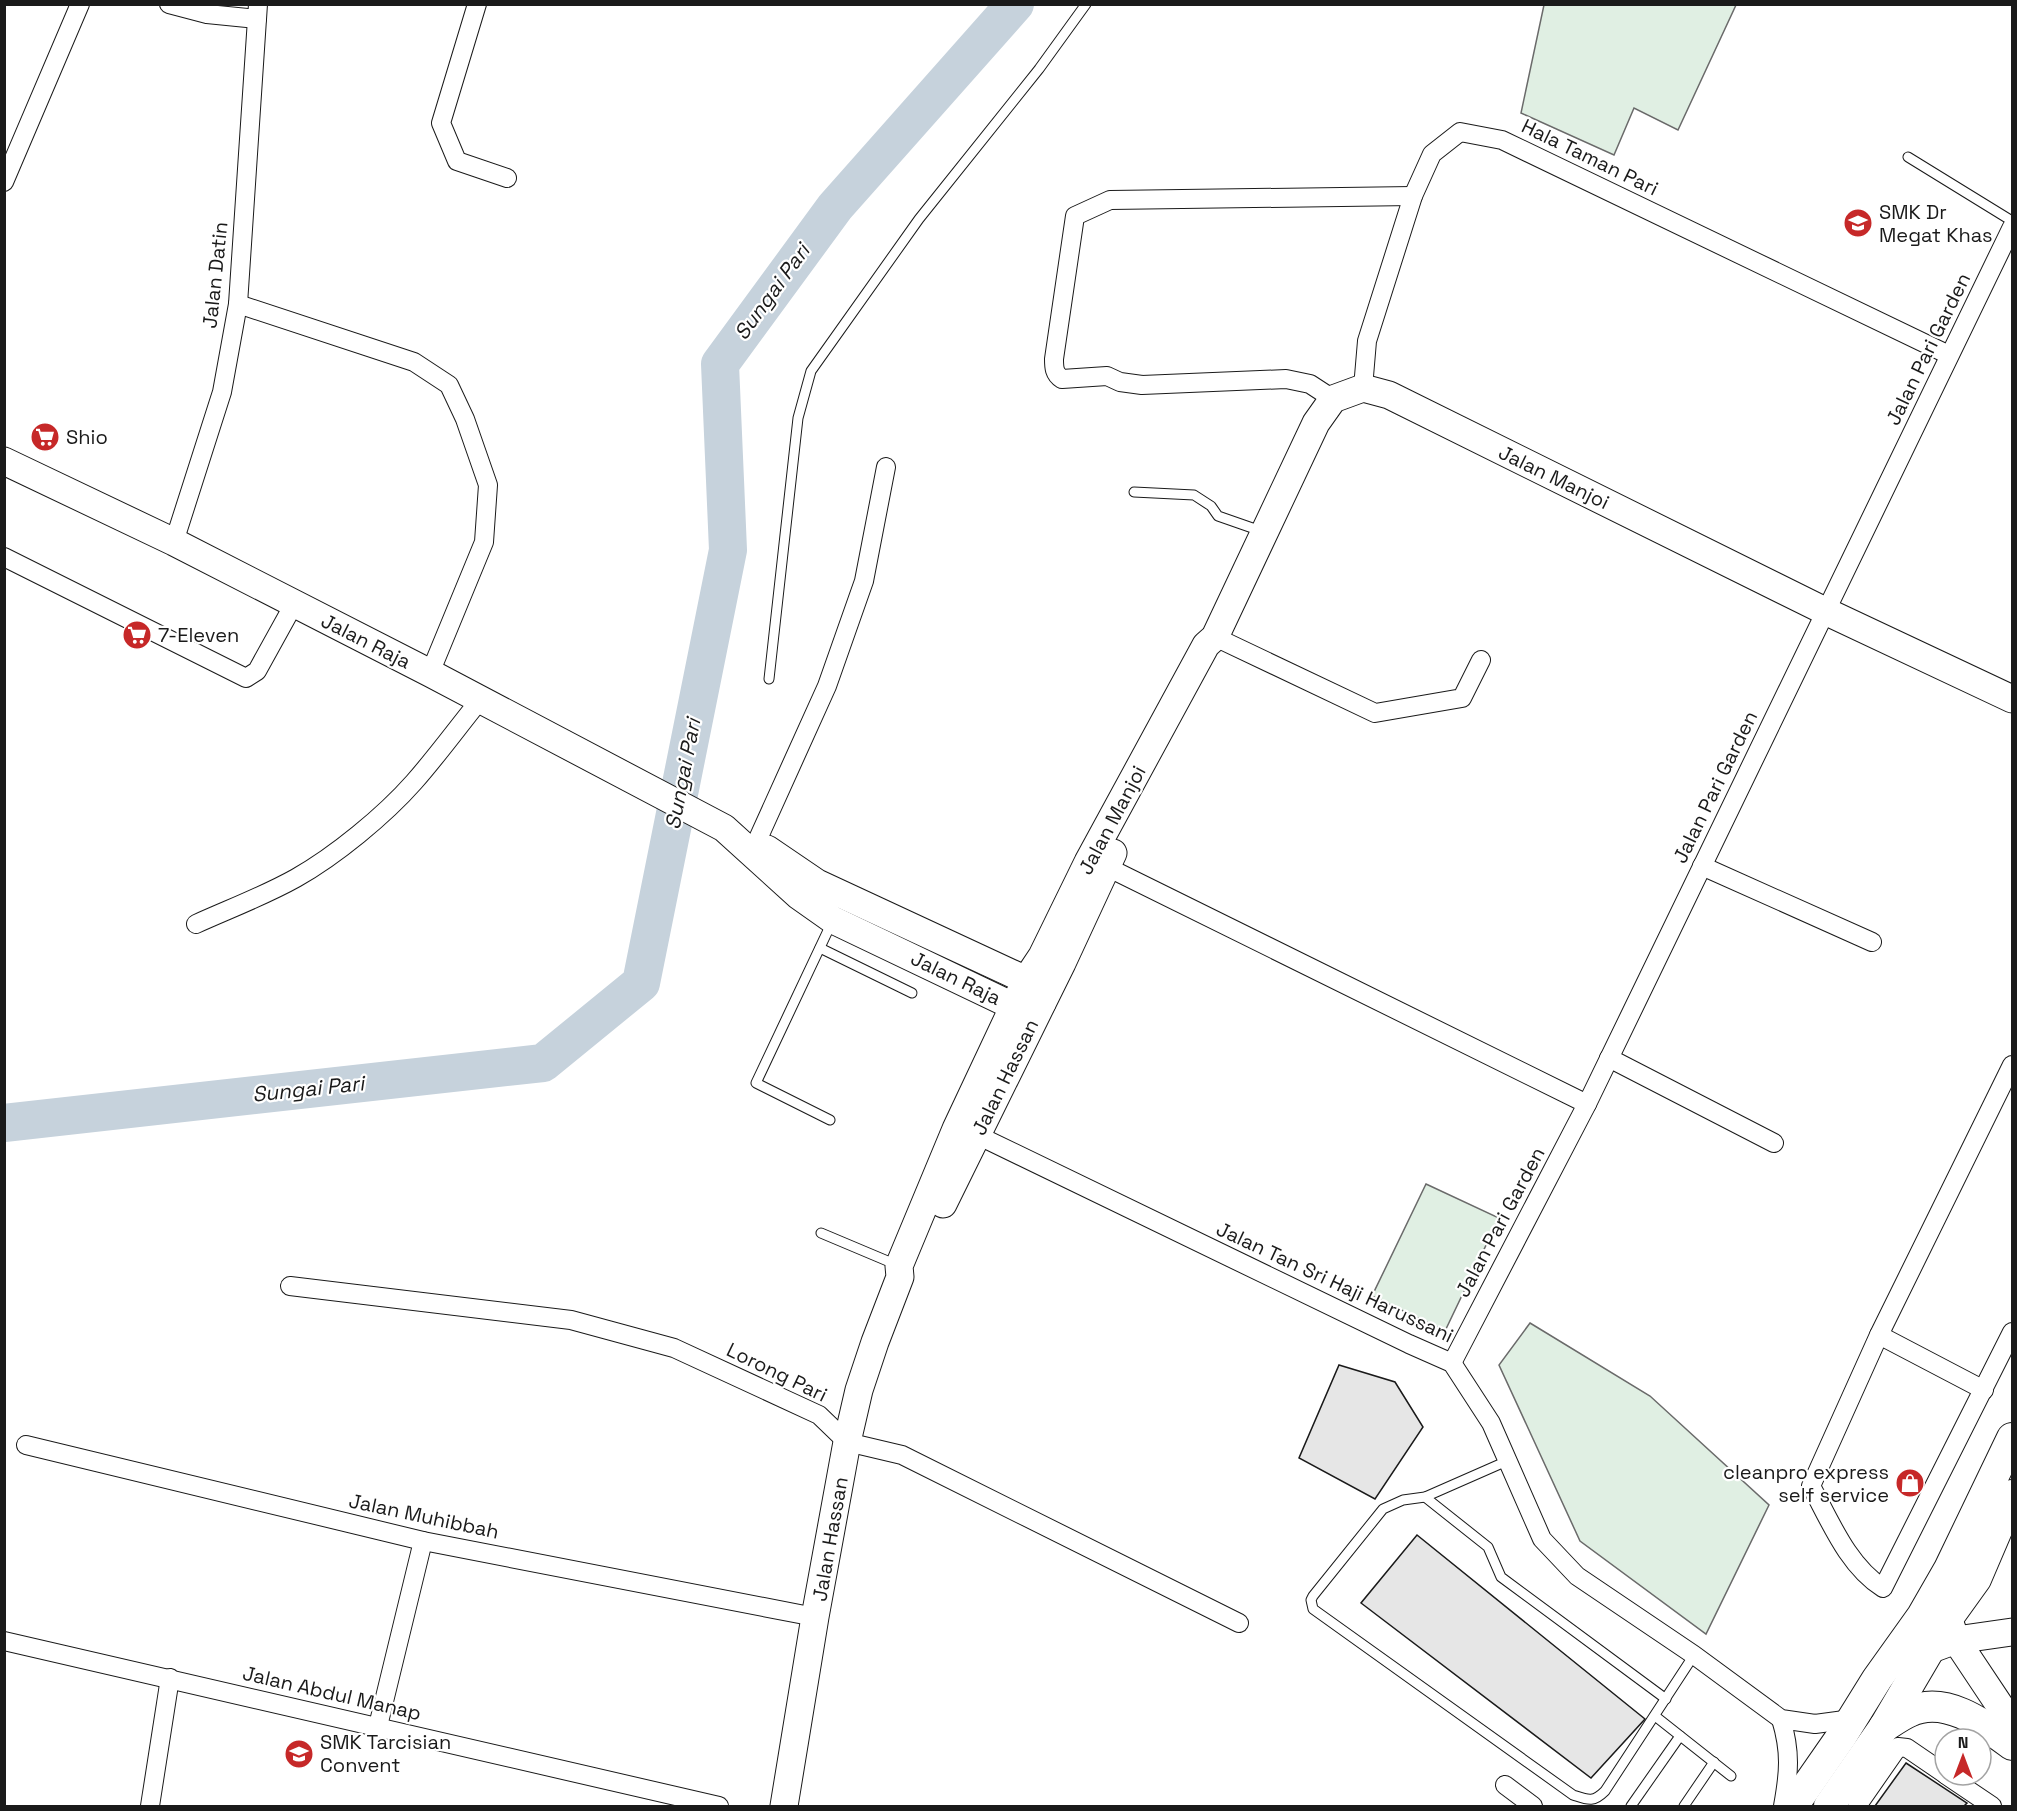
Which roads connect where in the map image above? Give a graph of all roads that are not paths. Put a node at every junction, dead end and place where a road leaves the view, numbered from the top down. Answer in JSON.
{"nodes":[{"id":1,"x":80,"y":4,"type":"edge"},
{"id":2,"x":169,"y":4,"type":"edge"},
{"id":3,"x":477,"y":4,"type":"edge"},
{"id":4,"x":1086,"y":4,"type":"edge"},
{"id":5,"x":258,"y":12,"type":"edge"},
{"id":6,"x":1908,"y":157,"type":"dead end"},
{"id":7,"x":507,"y":178,"type":"dead end"},
{"id":8,"x":4,"y":182,"type":"edge"},
{"id":9,"x":1413,"y":196,"type":"junction"},
{"id":10,"x":2013,"y":221,"type":"edge"},
{"id":11,"x":2013,"y":227,"type":"edge"},
{"id":12,"x":238,"y":304,"type":"junction"},
{"id":13,"x":1949,"y":355,"type":"junction"},
{"id":14,"x":1363,"y":388,"type":"junction"},
{"id":15,"x":1333,"y":399,"type":"junction"},
{"id":16,"x":4,"y":461,"type":"edge"},
{"id":17,"x":886,"y":467,"type":"dead end"},
{"id":18,"x":1134,"y":492,"type":"dead end"},
{"id":19,"x":1264,"y":532,"type":"junction"},
{"id":20,"x":174,"y":543,"type":"junction"},
{"id":21,"x":4,"y":557,"type":"edge"},
{"id":22,"x":294,"y":604,"type":"junction"},
{"id":23,"x":1826,"y":611,"type":"junction"},
{"id":24,"x":1215,"y":638,"type":"junction"},
{"id":25,"x":1481,"y":660,"type":"dead end"},
{"id":26,"x":430,"y":673,"type":"junction"},
{"id":27,"x":769,"y":679,"type":"dead end"},
{"id":28,"x":2013,"y":699,"type":"edge"},
{"id":29,"x":480,"y":700,"type":"junction"},
{"id":30,"x":724,"y":828,"type":"junction"},
{"id":31,"x":757,"y":841,"type":"junction"},
{"id":32,"x":1702,"y":866,"type":"junction"},
{"id":33,"x":1107,"y":867,"type":"junction"},
{"id":34,"x":833,"y":920,"type":"junction"},
{"id":35,"x":196,"y":924,"type":"dead end"},
{"id":36,"x":1872,"y":942,"type":"dead end"},
{"id":37,"x":820,"y":948,"type":"junction"},
{"id":38,"x":1026,"y":980,"type":"junction"},
{"id":39,"x":912,"y":993,"type":"dead end"},
{"id":40,"x":1042,"y":1003,"type":"junction"},
{"id":41,"x":1013,"y":1006,"type":"junction"},
{"id":42,"x":1609,"y":1058,"type":"junction"},
{"id":43,"x":2013,"y":1065,"type":"edge"},
{"id":44,"x":1587,"y":1104,"type":"junction"},
{"id":45,"x":830,"y":1120,"type":"dead end"},
{"id":46,"x":966,"y":1132,"type":"junction"},
{"id":47,"x":1774,"y":1143,"type":"dead end"},
{"id":48,"x":821,"y":1233,"type":"dead end"},
{"id":49,"x":900,"y":1271,"type":"junction"},
{"id":50,"x":290,"y":1286,"type":"dead end"},
{"id":51,"x":2013,"y":1332,"type":"edge"},
{"id":52,"x":1879,"y":1335,"type":"junction"},
{"id":53,"x":1452,"y":1363,"type":"junction"},
{"id":54,"x":1984,"y":1390,"type":"junction"},
{"id":55,"x":2013,"y":1438,"type":"edge"},
{"id":56,"x":847,"y":1442,"type":"junction"},
{"id":57,"x":26,"y":1445,"type":"dead end"},
{"id":58,"x":1507,"y":1461,"type":"junction"},
{"id":59,"x":2013,"y":1495,"type":"edge"},
{"id":60,"x":1425,"y":1497,"type":"junction"},
{"id":61,"x":423,"y":1541,"type":"junction"},
{"id":62,"x":1949,"y":1569,"type":"junction"},
{"id":63,"x":815,"y":1617,"type":"junction"},
{"id":64,"x":1239,"y":1623,"type":"dead end"},
{"id":65,"x":2013,"y":1632,"type":"edge"},
{"id":66,"x":1944,"y":1635,"type":"junction"},
{"id":67,"x":4,"y":1641,"type":"edge"},
{"id":68,"x":1694,"y":1656,"type":"junction"},
{"id":69,"x":170,"y":1678,"type":"junction"},
{"id":70,"x":1666,"y":1699,"type":"junction"},
{"id":71,"x":1655,"y":1716,"type":"junction"},
{"id":72,"x":1781,"y":1719,"type":"junction"},
{"id":73,"x":1852,"y":1719,"type":"junction"},
{"id":74,"x":2013,"y":1724,"type":"edge"},
{"id":75,"x":378,"y":1726,"type":"junction"},
{"id":76,"x":1884,"y":1727,"type":"junction"},
{"id":77,"x":1680,"y":1736,"type":"junction"},
{"id":78,"x":2013,"y":1744,"type":"edge"},
{"id":79,"x":1714,"y":1762,"type":"junction"},
{"id":80,"x":1933,"y":1765,"type":"edge"},
{"id":81,"x":1731,"y":1776,"type":"dead end"},
{"id":82,"x":1505,"y":1785,"type":"dead end"},
{"id":83,"x":1962,"y":1787,"type":"edge"},
{"id":84,"x":1983,"y":1804,"type":"edge"},
{"id":85,"x":150,"y":1806,"type":"edge"},
{"id":86,"x":719,"y":1806,"type":"edge"},
{"id":87,"x":783,"y":1806,"type":"edge"},
{"id":88,"x":1533,"y":1806,"type":"edge"},
{"id":89,"x":1631,"y":1806,"type":"edge"},
{"id":90,"x":1684,"y":1806,"type":"edge"},
{"id":91,"x":1783,"y":1806,"type":"edge"},
{"id":92,"x":1793,"y":1806,"type":"edge"},
{"id":93,"x":1829,"y":1806,"type":"edge"},
{"id":94,"x":1857,"y":1806,"type":"edge"}],
"edges":[{"from":1,"to":8,"type":"street"},
{"from":2,"to":5,"type":"street"},
{"from":3,"to":7,"type":"street"},
{"from":4,"to":27,"type":"lane"},
{"from":5,"to":12,"type":"street","name":"Jalan Datin"},
{"from":6,"to":10,"type":"lane"},
{"from":9,"to":13,"type":"street","name":"Hala Taman Pari"},
{"from":9,"to":14,"type":"street","name":"Hala Taman Pari"},
{"from":9,"to":15,"type":"street"},
{"from":11,"to":13,"type":"street","name":"Jalan Pari Garden"},
{"from":12,"to":20,"type":"street","name":"Jalan Datin"},
{"from":12,"to":26,"type":"street"},
{"from":13,"to":23,"type":"street","name":"Jalan Pari Garden"},
{"from":14,"to":15,"type":"street"},
{"from":14,"to":23,"type":"street","name":"Jalan Manjoi"},
{"from":15,"to":19,"type":"street","name":"Jalan Manjoi"},
{"from":16,"to":20,"type":"street","name":"Jalan Raja"},
{"from":17,"to":31,"type":"street"},
{"from":18,"to":19,"type":"lane"},
{"from":19,"to":24,"type":"street","name":"Jalan Manjoi"},
{"from":20,"to":22,"type":"street","name":"Jalan Raja"},
{"from":21,"to":22,"type":"street"},
{"from":22,"to":26,"type":"street","name":"Jalan Raja"},
{"from":23,"to":28,"type":"street","name":"Jalan Manjoi"},
{"from":23,"to":32,"type":"street","name":"Jalan Pari Garden"},
{"from":24,"to":25,"type":"street"},
{"from":24,"to":33,"type":"street","name":"Jalan Manjoi"},
{"from":24,"to":38,"type":"street","name":"Jalan Manjoi"},
{"from":26,"to":29,"type":"street","name":"Jalan Raja"},
{"from":29,"to":30,"type":"street","name":"Jalan Raja"},
{"from":29,"to":35,"type":"street"},
{"from":30,"to":31,"type":"street","name":"Jalan Raja"},
{"from":30,"to":34,"type":"street","name":"Jalan Raja"},
{"from":31,"to":38,"type":"street","name":"Jalan Raja"},
{"from":32,"to":36,"type":"street"},
{"from":32,"to":42,"type":"street","name":"Jalan Pari Garden"},
{"from":33,"to":40,"type":"street","name":"Jalan Manjoi"},
{"from":33,"to":44,"type":"street"},
{"from":34,"to":37,"type":"lane"},
{"from":34,"to":41,"type":"street","name":"Jalan Raja"},
{"from":37,"to":39,"type":"lane"},
{"from":37,"to":45,"type":"lane"},
{"from":38,"to":40,"type":"street","name":"Jalan Raja"},
{"from":38,"to":41,"type":"street","name":"Jalan Manjoi"},
{"from":40,"to":41,"type":"street","name":"Jalan Raja"},
{"from":40,"to":46,"type":"street","name":"Jalan Hassan"},
{"from":41,"to":46,"type":"street","name":"Jalan Hassan"},
{"from":42,"to":44,"type":"street","name":"Jalan Pari Garden"},
{"from":42,"to":47,"type":"street"},
{"from":43,"to":52,"type":"street"},
{"from":44,"to":53,"type":"street","name":"Jalan Pari Garden"},
{"from":46,"to":49,"type":"street","name":"Jalan Hassan"},
{"from":46,"to":53,"type":"street","name":"Jalan Tan Sri Haji Harussani"},
{"from":48,"to":49,"type":"lane"},
{"from":49,"to":56,"type":"street","name":"Jalan Hassan"},
{"from":50,"to":56,"type":"street","name":"Lorong Pari"},
{"from":51,"to":54,"type":"street"},
{"from":52,"to":54,"type":"street"},
{"from":52,"to":54,"type":"street"},
{"from":53,"to":58,"type":"street","name":"Jalan Tan Sri Haji Harussani"},
{"from":55,"to":62,"type":"main road"},
{"from":56,"to":63,"type":"street","name":"Jalan Hassan"},
{"from":56,"to":64,"type":"street"},
{"from":57,"to":61,"type":"street","name":"Jalan Muhibbah"},
{"from":58,"to":60,"type":"lane"},
{"from":58,"to":68,"type":"street","name":"Jalan Tan Sri Haji Harussani"},
{"from":59,"to":66,"type":"main road"},
{"from":60,"to":70,"type":"lane"},
{"from":60,"to":71,"type":"lane"},
{"from":61,"to":63,"type":"street","name":"Jalan Muhibbah"},
{"from":61,"to":75,"type":"street"},
{"from":62,"to":66,"type":"street"},
{"from":62,"to":73,"type":"main road"},
{"from":63,"to":87,"type":"street","name":"Jalan Hassan"},
{"from":65,"to":66,"type":"street"},
{"from":66,"to":73,"type":"street"},
{"from":66,"to":74,"type":"street"},
{"from":66,"to":76,"type":"main road"},
{"from":67,"to":69,"type":"street","name":"Jalan Abdul Manap"},
{"from":68,"to":70,"type":"lane"},
{"from":68,"to":72,"type":"street","name":"Jalan Tan Sri Haji Harussani"},
{"from":69,"to":75,"type":"street","name":"Jalan Abdul Manap"},
{"from":69,"to":85,"type":"street"},
{"from":70,"to":71,"type":"lane"},
{"from":71,"to":77,"type":"lane"},
{"from":72,"to":73,"type":"street","name":"Jalan Tan Sri Haji Harussani"},
{"from":72,"to":91,"type":"street"},
{"from":73,"to":92,"type":"main road"},
{"from":75,"to":86,"type":"street","name":"Jalan Abdul Manap"},
{"from":76,"to":78,"type":"main road"},
{"from":76,"to":93,"type":"main road"},
{"from":77,"to":79,"type":"lane"},
{"from":77,"to":89,"type":"lane"},
{"from":79,"to":81,"type":"lane"},
{"from":79,"to":90,"type":"lane"},
{"from":80,"to":94,"type":"street"},
{"from":82,"to":88,"type":"street"},
{"from":83,"to":84,"type":"street"}]}
